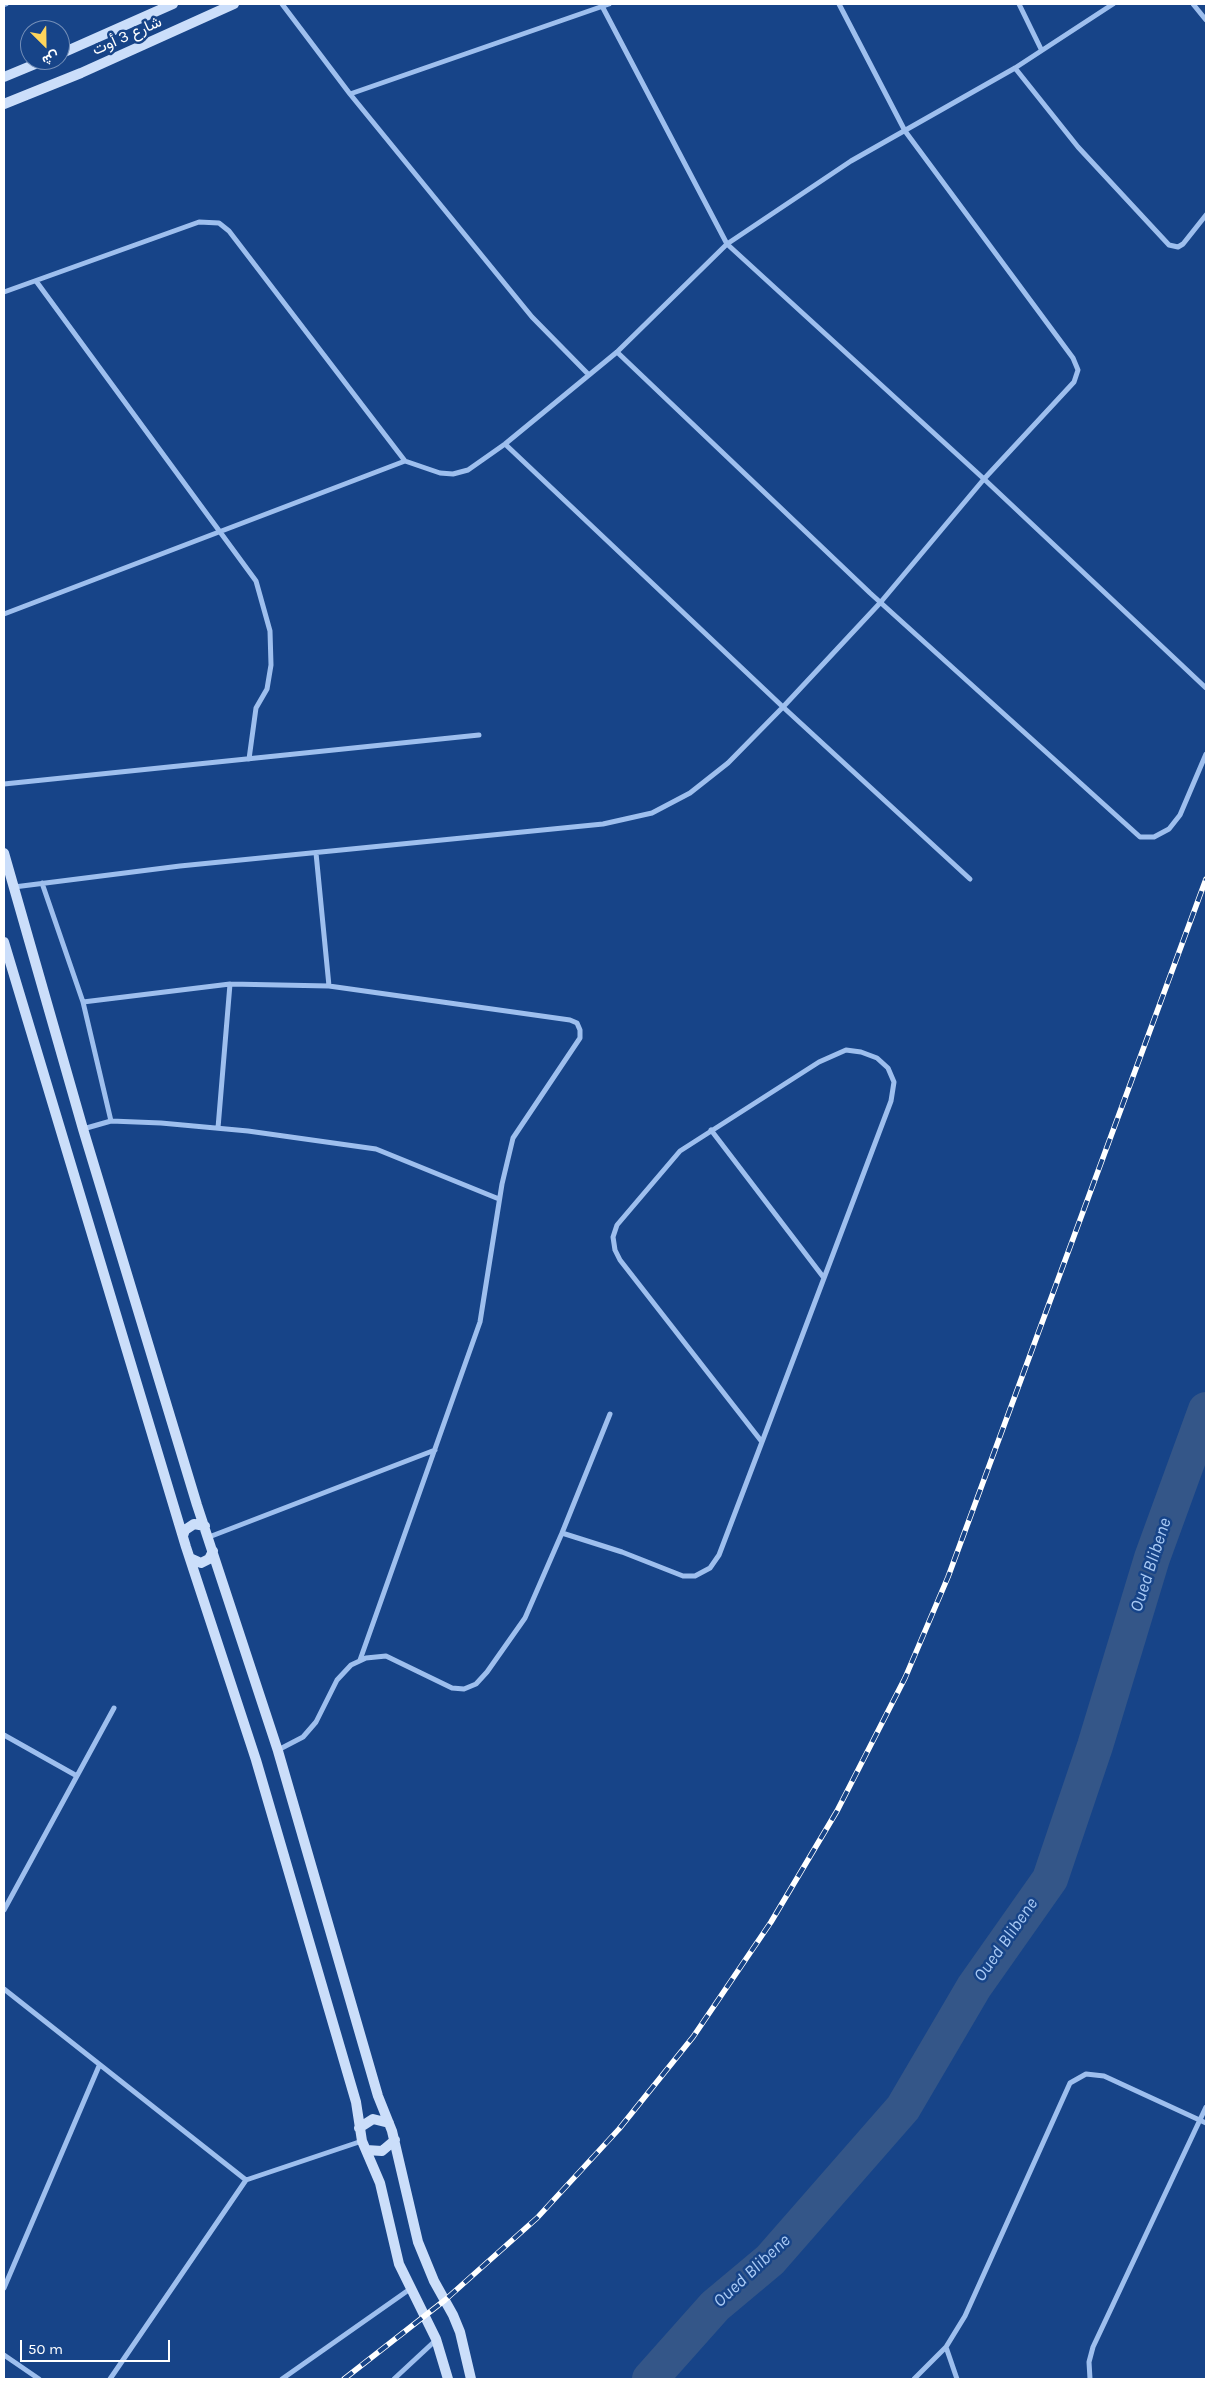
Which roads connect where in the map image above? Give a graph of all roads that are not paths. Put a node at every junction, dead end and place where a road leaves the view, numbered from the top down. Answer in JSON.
{"nodes":[{"id":1,"x":173,"y":4,"type":"edge"},
{"id":2,"x":234,"y":4,"type":"edge"},
{"id":3,"x":282,"y":4,"type":"edge"},
{"id":4,"x":609,"y":4,"type":"edge"},
{"id":5,"x":839,"y":4,"type":"edge"},
{"id":6,"x":1019,"y":4,"type":"edge"},
{"id":7,"x":1113,"y":4,"type":"edge"},
{"id":8,"x":1193,"y":4,"type":"edge"},
{"id":9,"x":602,"y":6,"type":"junction"},
{"id":10,"x":1206,"y":20,"type":"edge"},
{"id":11,"x":1041,"y":49,"type":"junction"},
{"id":12,"x":70,"y":50,"type":"edge"},
{"id":13,"x":1015,"y":68,"type":"junction"},
{"id":14,"x":21,"y":70,"type":"edge"},
{"id":15,"x":4,"y":77,"type":"edge"},
{"id":16,"x":350,"y":94,"type":"junction"},
{"id":17,"x":4,"y":104,"type":"edge"},
{"id":18,"x":905,"y":131,"type":"junction"},
{"id":19,"x":1206,"y":215,"type":"edge"},
{"id":20,"x":727,"y":244,"type":"junction"},
{"id":21,"x":36,"y":281,"type":"junction"},
{"id":22,"x":4,"y":292,"type":"edge"},
{"id":23,"x":617,"y":352,"type":"junction"},
{"id":24,"x":589,"y":375,"type":"junction"},
{"id":25,"x":505,"y":444,"type":"junction"},
{"id":26,"x":405,"y":461,"type":"junction"},
{"id":27,"x":984,"y":479,"type":"junction"},
{"id":28,"x":220,"y":531,"type":"junction"},
{"id":29,"x":880,"y":602,"type":"junction"},
{"id":30,"x":4,"y":614,"type":"edge"},
{"id":31,"x":1206,"y":688,"type":"edge"},
{"id":32,"x":783,"y":707,"type":"junction"},
{"id":33,"x":479,"y":735,"type":"dead end"},
{"id":34,"x":1206,"y":754,"type":"edge"},
{"id":35,"x":249,"y":759,"type":"junction"},
{"id":36,"x":4,"y":784,"type":"edge"},
{"id":37,"x":4,"y":852,"type":"edge"},
{"id":38,"x":316,"y":853,"type":"junction"},
{"id":39,"x":970,"y":878,"type":"dead end"},
{"id":40,"x":42,"y":883,"type":"junction"},
{"id":41,"x":14,"y":887,"type":"junction"},
{"id":42,"x":4,"y":942,"type":"edge"},
{"id":43,"x":230,"y":984,"type":"junction"},
{"id":44,"x":329,"y":986,"type":"junction"},
{"id":45,"x":83,"y":1002,"type":"junction"},
{"id":46,"x":111,"y":1121,"type":"junction"},
{"id":47,"x":218,"y":1128,"type":"junction"},
{"id":48,"x":83,"y":1130,"type":"junction"},
{"id":49,"x":711,"y":1130,"type":"junction"},
{"id":50,"x":499,"y":1200,"type":"junction"},
{"id":51,"x":824,"y":1278,"type":"junction"},
{"id":52,"x":610,"y":1414,"type":"dead end"},
{"id":53,"x":762,"y":1442,"type":"junction"},
{"id":54,"x":435,"y":1450,"type":"junction"},
{"id":55,"x":205,"y":1526,"type":"junction"},
{"id":56,"x":562,"y":1533,"type":"junction"},
{"id":57,"x":183,"y":1536,"type":"junction"},
{"id":58,"x":209,"y":1537,"type":"junction"},
{"id":59,"x":213,"y":1551,"type":"junction"},
{"id":60,"x":190,"y":1558,"type":"junction"},
{"id":61,"x":360,"y":1660,"type":"junction"},
{"id":62,"x":114,"y":1708,"type":"dead end"},
{"id":63,"x":4,"y":1735,"type":"edge"},
{"id":64,"x":278,"y":1751,"type":"junction"},
{"id":65,"x":77,"y":1776,"type":"junction"},
{"id":66,"x":4,"y":1910,"type":"edge"},
{"id":67,"x":4,"y":1989,"type":"edge"},
{"id":68,"x":99,"y":2066,"type":"junction"},
{"id":69,"x":1206,"y":2107,"type":"edge"},
{"id":70,"x":1200,"y":2120,"type":"junction"},
{"id":71,"x":389,"y":2123,"type":"junction"},
{"id":72,"x":1206,"y":2123,"type":"edge"},
{"id":73,"x":360,"y":2128,"type":"junction"},
{"id":74,"x":395,"y":2140,"type":"junction"},
{"id":75,"x":364,"y":2145,"type":"junction"},
{"id":76,"x":246,"y":2180,"type":"junction"},
{"id":77,"x":4,"y":2288,"type":"edge"},
{"id":78,"x":410,"y":2289,"type":"junction"},
{"id":79,"x":436,"y":2339,"type":"junction"},
{"id":80,"x":946,"y":2347,"type":"junction"},
{"id":81,"x":4,"y":2355,"type":"edge"},
{"id":82,"x":39,"y":2379,"type":"edge"},
{"id":83,"x":110,"y":2379,"type":"edge"},
{"id":84,"x":282,"y":2379,"type":"edge"},
{"id":85,"x":394,"y":2379,"type":"edge"},
{"id":86,"x":448,"y":2379,"type":"edge"},
{"id":87,"x":471,"y":2379,"type":"edge"},
{"id":88,"x":914,"y":2379,"type":"edge"},
{"id":89,"x":957,"y":2379,"type":"edge"},
{"id":90,"x":1090,"y":2379,"type":"edge"}],
"edges":[{"from":1,"to":12,"type":"main road"},
{"from":2,"to":17,"type":"main road","name":"شارع 3 أوت"},
{"from":3,"to":16,"type":"street"},
{"from":4,"to":9,"type":"street"},
{"from":5,"to":18,"type":"street"},
{"from":6,"to":11,"type":"street"},
{"from":7,"to":11,"type":"street"},
{"from":8,"to":10,"type":"street"},
{"from":9,"to":16,"type":"street"},
{"from":9,"to":20,"type":"street"},
{"from":11,"to":13,"type":"street"},
{"from":13,"to":18,"type":"street"},
{"from":13,"to":19,"type":"street"},
{"from":14,"to":15,"type":"main road"},
{"from":16,"to":24,"type":"street"},
{"from":18,"to":20,"type":"street"},
{"from":18,"to":27,"type":"street"},
{"from":20,"to":23,"type":"street"},
{"from":20,"to":27,"type":"street"},
{"from":21,"to":22,"type":"street"},
{"from":21,"to":26,"type":"street"},
{"from":21,"to":28,"type":"street"},
{"from":23,"to":24,"type":"street"},
{"from":23,"to":29,"type":"street"},
{"from":24,"to":25,"type":"street"},
{"from":25,"to":26,"type":"street"},
{"from":25,"to":32,"type":"street"},
{"from":26,"to":28,"type":"street"},
{"from":27,"to":29,"type":"street"},
{"from":27,"to":31,"type":"street"},
{"from":28,"to":30,"type":"street"},
{"from":28,"to":35,"type":"street"},
{"from":29,"to":32,"type":"street"},
{"from":29,"to":34,"type":"street"},
{"from":32,"to":38,"type":"street"},
{"from":32,"to":39,"type":"street"},
{"from":33,"to":35,"type":"street"},
{"from":35,"to":36,"type":"street"},
{"from":37,"to":41,"type":"main road"},
{"from":38,"to":40,"type":"street"},
{"from":38,"to":44,"type":"street"},
{"from":40,"to":41,"type":"street"},
{"from":40,"to":45,"type":"street"},
{"from":41,"to":48,"type":"main road"},
{"from":42,"to":57,"type":"main road"},
{"from":43,"to":44,"type":"street"},
{"from":43,"to":45,"type":"street"},
{"from":43,"to":47,"type":"street"},
{"from":44,"to":50,"type":"street"},
{"from":45,"to":46,"type":"street"},
{"from":46,"to":47,"type":"street"},
{"from":46,"to":48,"type":"street"},
{"from":47,"to":50,"type":"street"},
{"from":48,"to":55,"type":"main road"},
{"from":49,"to":51,"type":"street"},
{"from":49,"to":51,"type":"street"},
{"from":49,"to":53,"type":"street"},
{"from":50,"to":54,"type":"street"},
{"from":51,"to":53,"type":"street"},
{"from":52,"to":56,"type":"street"},
{"from":53,"to":56,"type":"street"},
{"from":54,"to":58,"type":"street"},
{"from":54,"to":61,"type":"street"},
{"from":55,"to":57,"type":"main road"},
{"from":55,"to":58,"type":"main road"},
{"from":56,"to":61,"type":"street"},
{"from":57,"to":60,"type":"main road"},
{"from":58,"to":59,"type":"main road"},
{"from":59,"to":60,"type":"main road"},
{"from":59,"to":64,"type":"main road"},
{"from":60,"to":73,"type":"main road"},
{"from":61,"to":64,"type":"street"},
{"from":62,"to":65,"type":"street"},
{"from":63,"to":65,"type":"street"},
{"from":64,"to":71,"type":"main road"},
{"from":65,"to":66,"type":"street"},
{"from":67,"to":68,"type":"street"},
{"from":68,"to":76,"type":"street"},
{"from":68,"to":77,"type":"street"},
{"from":69,"to":70,"type":"street"},
{"from":70,"to":72,"type":"street"},
{"from":70,"to":80,"type":"street"},
{"from":70,"to":90,"type":"street"},
{"from":71,"to":73,"type":"main road"},
{"from":71,"to":74,"type":"main road"},
{"from":73,"to":75,"type":"main road"},
{"from":74,"to":75,"type":"main road"},
{"from":74,"to":87,"type":"main road"},
{"from":75,"to":76,"type":"street"},
{"from":75,"to":78,"type":"main road"},
{"from":76,"to":83,"type":"street"},
{"from":78,"to":79,"type":"main road"},
{"from":78,"to":84,"type":"street"},
{"from":79,"to":85,"type":"street"},
{"from":79,"to":86,"type":"main road"},
{"from":80,"to":88,"type":"street"},
{"from":80,"to":89,"type":"street"},
{"from":81,"to":82,"type":"street"}]}
